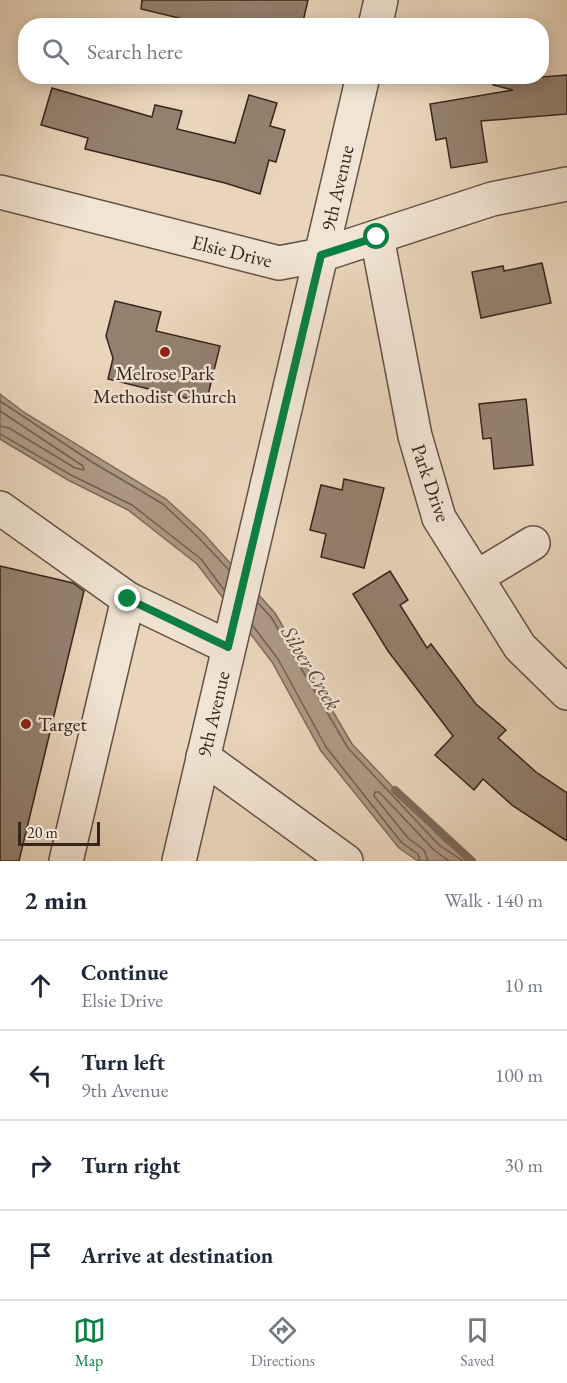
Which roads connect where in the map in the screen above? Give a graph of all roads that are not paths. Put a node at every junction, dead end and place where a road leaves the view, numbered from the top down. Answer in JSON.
{"nodes":[{"id":1,"x":381,"y":0,"type":"edge"},
{"id":2,"x":377,"y":18,"type":"edge"},
{"id":3,"x":361,"y":84,"type":"edge"},
{"id":4,"x":567,"y":184,"type":"edge"},
{"id":5,"x":0,"y":192,"type":"edge"},
{"id":6,"x":377,"y":237,"type":"junction"},
{"id":7,"x":321,"y":255,"type":"junction"},
{"id":8,"x":0,"y":508,"type":"edge"},
{"id":9,"x":533,"y":543,"type":"dead end"},
{"id":10,"x":477,"y":577,"type":"junction"},
{"id":11,"x":128,"y":599,"type":"junction"},
{"id":12,"x":228,"y":647,"type":"junction"},
{"id":13,"x":567,"y":693,"type":"edge"},
{"id":14,"x":203,"y":757,"type":"junction"},
{"id":15,"x":66,"y":861,"type":"edge"},
{"id":16,"x":179,"y":861,"type":"edge"},
{"id":17,"x":346,"y":861,"type":"edge"}],
"edges":[{"from":1,"to":2,"type":"street"},
{"from":3,"to":7,"type":"street","name":"9th Avenue"},
{"from":4,"to":6,"type":"street","name":"Elsie Drive"},
{"from":5,"to":7,"type":"street","name":"Elsie Drive"},
{"from":6,"to":7,"type":"street","name":"Elsie Drive"},
{"from":6,"to":10,"type":"street","name":"Park Drive"},
{"from":7,"to":12,"type":"street","name":"9th Avenue"},
{"from":8,"to":11,"type":"street"},
{"from":9,"to":10,"type":"street"},
{"from":10,"to":13,"type":"street","name":"Park Drive"},
{"from":11,"to":12,"type":"street"},
{"from":11,"to":15,"type":"street"},
{"from":12,"to":14,"type":"street","name":"9th Avenue"},
{"from":14,"to":16,"type":"street","name":"9th Avenue"},
{"from":14,"to":17,"type":"street"}]}
